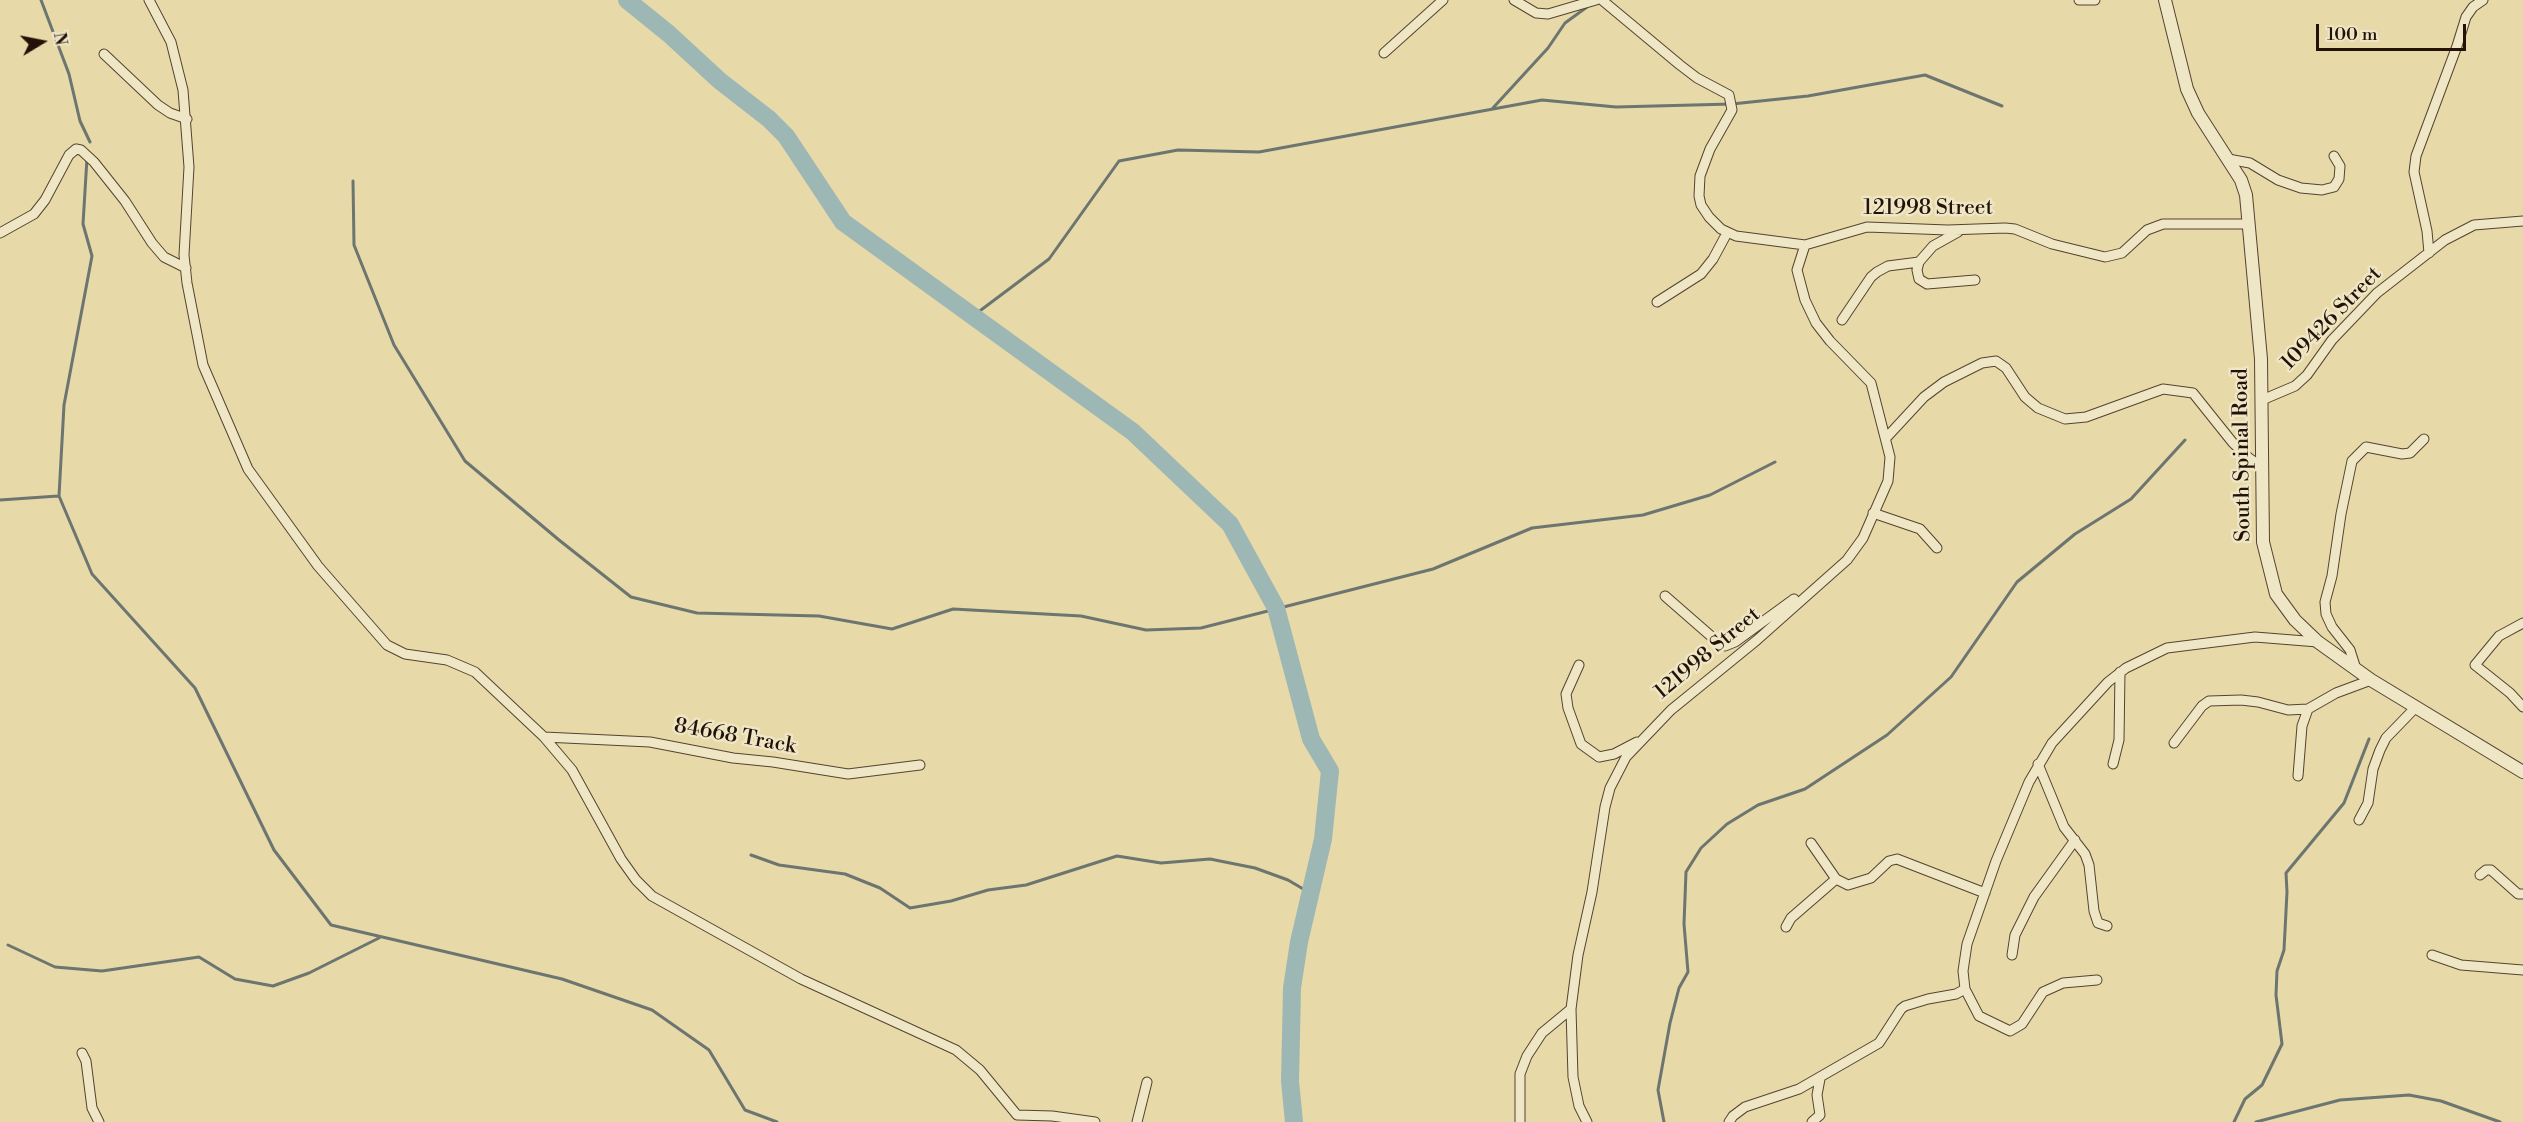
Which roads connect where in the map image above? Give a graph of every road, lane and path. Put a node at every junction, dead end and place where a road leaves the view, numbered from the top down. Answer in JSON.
{"nodes":[{"id":1,"x":149,"y":0,"type":"edge"},
{"id":2,"x":1443,"y":0,"type":"edge"},
{"id":3,"x":1514,"y":0,"type":"edge"},
{"id":4,"x":1596,"y":0,"type":"edge"},
{"id":5,"x":1602,"y":0,"type":"edge"},
{"id":6,"x":2079,"y":0,"type":"edge"},
{"id":7,"x":2095,"y":0,"type":"edge"},
{"id":8,"x":2165,"y":0,"type":"edge"},
{"id":9,"x":2483,"y":0,"type":"edge"},
{"id":10,"x":1384,"y":52,"type":"dead end"},
{"id":11,"x":104,"y":54,"type":"dead end"},
{"id":12,"x":187,"y":119,"type":"junction"},
{"id":13,"x":2334,"y":156,"type":"dead end"},
{"id":14,"x":2228,"y":159,"type":"junction"},
{"id":15,"x":2523,"y":220,"type":"edge"},
{"id":16,"x":2249,"y":224,"type":"junction"},
{"id":17,"x":1964,"y":229,"type":"junction"},
{"id":18,"x":0,"y":233,"type":"edge"},
{"id":19,"x":1727,"y":233,"type":"junction"},
{"id":20,"x":1805,"y":245,"type":"junction"},
{"id":21,"x":2429,"y":253,"type":"junction"},
{"id":22,"x":1919,"y":262,"type":"junction"},
{"id":23,"x":186,"y":268,"type":"junction"},
{"id":24,"x":1975,"y":280,"type":"dead end"},
{"id":25,"x":1657,"y":302,"type":"dead end"},
{"id":26,"x":1842,"y":320,"type":"dead end"},
{"id":27,"x":2262,"y":400,"type":"junction"},
{"id":28,"x":1886,"y":438,"type":"junction"},
{"id":29,"x":2424,"y":439,"type":"dead end"},
{"id":30,"x":2263,"y":468,"type":"junction"},
{"id":31,"x":1873,"y":513,"type":"junction"},
{"id":32,"x":1937,"y":548,"type":"dead end"},
{"id":33,"x":1809,"y":592,"type":"junction"},
{"id":34,"x":1665,"y":596,"type":"dead end"},
{"id":35,"x":2523,"y":623,"type":"edge"},
{"id":36,"x":2318,"y":642,"type":"junction"},
{"id":37,"x":1579,"y":665,"type":"dead end"},
{"id":38,"x":2356,"y":669,"type":"junction"},
{"id":39,"x":2120,"y":672,"type":"junction"},
{"id":40,"x":2371,"y":680,"type":"junction"},
{"id":41,"x":2416,"y":707,"type":"junction"},
{"id":42,"x":2523,"y":707,"type":"edge"},
{"id":43,"x":2308,"y":709,"type":"junction"},
{"id":44,"x":544,"y":737,"type":"junction"},
{"id":45,"x":1639,"y":742,"type":"junction"},
{"id":46,"x":2174,"y":742,"type":"dead end"},
{"id":47,"x":2038,"y":764,"type":"junction"},
{"id":48,"x":2113,"y":764,"type":"dead end"},
{"id":49,"x":920,"y":765,"type":"dead end"},
{"id":50,"x":2523,"y":772,"type":"edge"},
{"id":51,"x":2298,"y":776,"type":"dead end"},
{"id":52,"x":2359,"y":820,"type":"dead end"},
{"id":53,"x":2075,"y":840,"type":"junction"},
{"id":54,"x":1811,"y":843,"type":"dead end"},
{"id":55,"x":2480,"y":874,"type":"dead end"},
{"id":56,"x":1836,"y":879,"type":"junction"},
{"id":57,"x":1985,"y":893,"type":"junction"},
{"id":58,"x":2523,"y":894,"type":"edge"},
{"id":59,"x":2107,"y":926,"type":"dead end"},
{"id":60,"x":1786,"y":927,"type":"dead end"},
{"id":61,"x":2012,"y":955,"type":"dead end"},
{"id":62,"x":2432,"y":955,"type":"dead end"},
{"id":63,"x":2523,"y":970,"type":"edge"},
{"id":64,"x":2097,"y":980,"type":"dead end"},
{"id":65,"x":1965,"y":989,"type":"junction"},
{"id":66,"x":1571,"y":1009,"type":"junction"},
{"id":67,"x":82,"y":1053,"type":"dead end"},
{"id":68,"x":1820,"y":1079,"type":"junction"},
{"id":69,"x":1147,"y":1082,"type":"dead end"},
{"id":70,"x":99,"y":1122,"type":"edge"},
{"id":71,"x":1095,"y":1122,"type":"edge"},
{"id":72,"x":1137,"y":1122,"type":"edge"},
{"id":73,"x":1520,"y":1122,"type":"edge"},
{"id":74,"x":1587,"y":1122,"type":"edge"},
{"id":75,"x":1729,"y":1122,"type":"edge"},
{"id":76,"x":1812,"y":1122,"type":"edge"}],
"edges":[{"from":1,"to":12,"type":"street"},
{"from":2,"to":10,"type":"street"},
{"from":3,"to":4,"type":"street"},
{"from":5,"to":19,"type":"street"},
{"from":6,"to":7,"type":"street"},
{"from":8,"to":14,"type":"street"},
{"from":9,"to":21,"type":"street"},
{"from":11,"to":12,"type":"street"},
{"from":12,"to":23,"type":"street"},
{"from":13,"to":14,"type":"street"},
{"from":14,"to":16,"type":"street"},
{"from":15,"to":21,"type":"street","name":"109426 Street"},
{"from":16,"to":17,"type":"street","name":"121998 Street"},
{"from":16,"to":27,"type":"street","name":"South Spinal Road"},
{"from":17,"to":20,"type":"street","name":"121998 Street"},
{"from":17,"to":22,"type":"street"},
{"from":18,"to":23,"type":"street"},
{"from":19,"to":20,"type":"street"},
{"from":19,"to":25,"type":"street"},
{"from":20,"to":28,"type":"street","name":"121998 Street"},
{"from":21,"to":27,"type":"street","name":"109426 Street"},
{"from":22,"to":24,"type":"street"},
{"from":22,"to":26,"type":"street"},
{"from":23,"to":44,"type":"street"},
{"from":27,"to":30,"type":"street","name":"South Spinal Road"},
{"from":28,"to":30,"type":"street"},
{"from":28,"to":31,"type":"street","name":"121998 Street"},
{"from":29,"to":38,"type":"street"},
{"from":30,"to":36,"type":"street","name":"South Spinal Road"},
{"from":31,"to":32,"type":"street"},
{"from":31,"to":33,"type":"street","name":"121998 Street"},
{"from":33,"to":34,"type":"street"},
{"from":33,"to":45,"type":"street","name":"121998 Street"},
{"from":35,"to":42,"type":"street"},
{"from":36,"to":38,"type":"street","name":"South Spinal Road"},
{"from":36,"to":39,"type":"street"},
{"from":37,"to":45,"type":"street","name":"121998 Street"},
{"from":38,"to":40,"type":"street","name":"South Spinal Road"},
{"from":39,"to":47,"type":"street"},
{"from":39,"to":48,"type":"street"},
{"from":40,"to":41,"type":"street","name":"South Spinal Road"},
{"from":40,"to":43,"type":"street"},
{"from":41,"to":50,"type":"street","name":"South Spinal Road"},
{"from":41,"to":52,"type":"street"},
{"from":43,"to":46,"type":"street"},
{"from":43,"to":51,"type":"street"},
{"from":44,"to":49,"type":"street","name":"84668 Track"},
{"from":44,"to":71,"type":"street"},
{"from":45,"to":66,"type":"street","name":"121998 Street"},
{"from":47,"to":53,"type":"street"},
{"from":47,"to":57,"type":"street"},
{"from":53,"to":59,"type":"street"},
{"from":53,"to":61,"type":"street"},
{"from":54,"to":56,"type":"street"},
{"from":55,"to":58,"type":"street"},
{"from":56,"to":57,"type":"street"},
{"from":56,"to":60,"type":"street"},
{"from":57,"to":65,"type":"street"},
{"from":62,"to":63,"type":"street"},
{"from":64,"to":65,"type":"street"},
{"from":65,"to":68,"type":"street"},
{"from":66,"to":73,"type":"street"},
{"from":66,"to":74,"type":"street","name":"121998 Street"},
{"from":67,"to":70,"type":"street"},
{"from":68,"to":75,"type":"street"},
{"from":68,"to":76,"type":"street"},
{"from":69,"to":72,"type":"street"}]}
